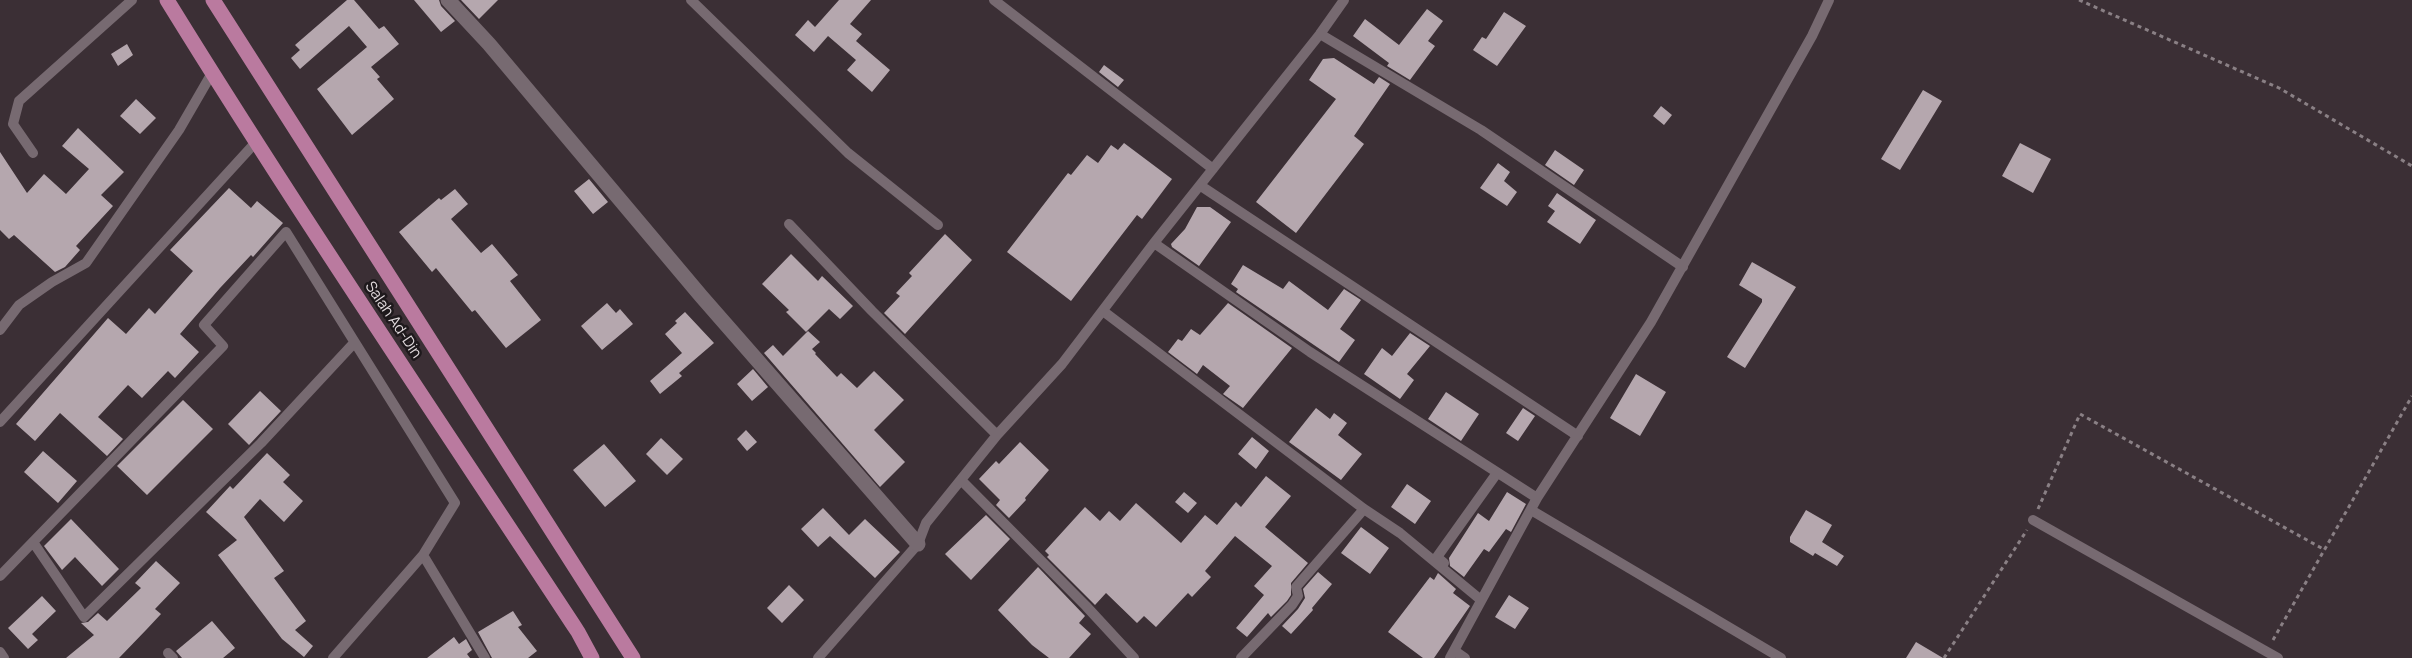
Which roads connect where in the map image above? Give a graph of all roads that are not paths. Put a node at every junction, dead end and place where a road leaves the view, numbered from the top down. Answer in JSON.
{"nodes":[{"id":1,"x":132,"y":0,"type":"edge"},
{"id":2,"x":167,"y":0,"type":"edge"},
{"id":3,"x":213,"y":0,"type":"edge"},
{"id":4,"x":448,"y":0,"type":"edge"},
{"id":5,"x":691,"y":0,"type":"edge"},
{"id":6,"x":994,"y":0,"type":"edge"},
{"id":7,"x":1344,"y":0,"type":"edge"},
{"id":8,"x":1829,"y":0,"type":"edge"},
{"id":9,"x":1320,"y":34,"type":"junction"},
{"id":10,"x":212,"y":73,"type":"junction"},
{"id":11,"x":255,"y":143,"type":"junction"},
{"id":12,"x":33,"y":153,"type":"dead end"},
{"id":13,"x":1213,"y":169,"type":"junction"},
{"id":14,"x":1201,"y":186,"type":"junction"},
{"id":15,"x":789,"y":224,"type":"dead end"},
{"id":16,"x":938,"y":225,"type":"dead end"},
{"id":17,"x":1154,"y":243,"type":"junction"},
{"id":18,"x":1683,"y":267,"type":"junction"},
{"id":19,"x":1103,"y":311,"type":"junction"},
{"id":20,"x":0,"y":330,"type":"edge"},
{"id":21,"x":354,"y":343,"type":"junction"},
{"id":22,"x":0,"y":422,"type":"edge"},
{"id":23,"x":997,"y":435,"type":"junction"},
{"id":24,"x":1578,"y":436,"type":"junction"},
{"id":25,"x":1497,"y":473,"type":"junction"},
{"id":26,"x":961,"y":480,"type":"junction"},
{"id":27,"x":1537,"y":498,"type":"junction"},
{"id":28,"x":1364,"y":509,"type":"junction"},
{"id":29,"x":1531,"y":510,"type":"junction"},
{"id":30,"x":2034,"y":520,"type":"road end"},
{"id":31,"x":33,"y":542,"type":"junction"},
{"id":32,"x":918,"y":544,"type":"junction"},
{"id":33,"x":423,"y":555,"type":"junction"},
{"id":34,"x":0,"y":576,"type":"edge"},
{"id":35,"x":1483,"y":597,"type":"junction"},
{"id":36,"x":0,"y":652,"type":"edge"},
{"id":37,"x":1453,"y":655,"type":"edge"},
{"id":38,"x":4,"y":658,"type":"edge"},
{"id":39,"x":333,"y":658,"type":"edge"},
{"id":40,"x":485,"y":658,"type":"edge"},
{"id":41,"x":592,"y":658,"type":"edge"},
{"id":42,"x":633,"y":658,"type":"edge"},
{"id":43,"x":818,"y":658,"type":"edge"},
{"id":44,"x":1134,"y":658,"type":"edge"},
{"id":45,"x":1241,"y":658,"type":"edge"},
{"id":46,"x":1466,"y":658,"type":"edge"},
{"id":47,"x":1781,"y":658,"type":"edge"},
{"id":48,"x":2278,"y":658,"type":"edge"}],
"edges":[{"from":1,"to":12,"type":"lane"},
{"from":2,"to":10,"type":"highway","name":"Salah Ad-Din"},
{"from":3,"to":42,"type":"highway","name":"Salah Ad-Din"},
{"from":4,"to":32,"type":"street"},
{"from":5,"to":16,"type":"lane"},
{"from":6,"to":13,"type":"lane"},
{"from":7,"to":9,"type":"lane"},
{"from":8,"to":18,"type":"lane"},
{"from":9,"to":13,"type":"lane"},
{"from":9,"to":18,"type":"lane"},
{"from":10,"to":11,"type":"highway","name":"Salah Ad-Din"},
{"from":10,"to":20,"type":"lane"},
{"from":11,"to":22,"type":"lane"},
{"from":11,"to":41,"type":"highway","name":"Salah Ad-Din"},
{"from":13,"to":14,"type":"lane"},
{"from":14,"to":17,"type":"lane"},
{"from":14,"to":24,"type":"lane"},
{"from":15,"to":23,"type":"lane"},
{"from":17,"to":19,"type":"lane"},
{"from":17,"to":25,"type":"lane"},
{"from":18,"to":24,"type":"lane"},
{"from":19,"to":23,"type":"lane"},
{"from":19,"to":28,"type":"lane"},
{"from":21,"to":31,"type":"lane"},
{"from":21,"to":31,"type":"lane"},
{"from":21,"to":33,"type":"lane"},
{"from":23,"to":26,"type":"lane"},
{"from":24,"to":27,"type":"lane"},
{"from":25,"to":27,"type":"lane"},
{"from":25,"to":35,"type":"lane"},
{"from":26,"to":32,"type":"lane"},
{"from":26,"to":44,"type":"lane"},
{"from":27,"to":29,"type":"lane"},
{"from":28,"to":35,"type":"lane"},
{"from":28,"to":45,"type":"lane"},
{"from":29,"to":35,"type":"lane"},
{"from":29,"to":47,"type":"lane"},
{"from":30,"to":48,"type":"lane"},
{"from":31,"to":34,"type":"lane"},
{"from":32,"to":43,"type":"lane"},
{"from":33,"to":39,"type":"lane"},
{"from":33,"to":40,"type":"lane"},
{"from":35,"to":37,"type":"lane"},
{"from":36,"to":38,"type":"lane"},
{"from":37,"to":46,"type":"lane"}]}
